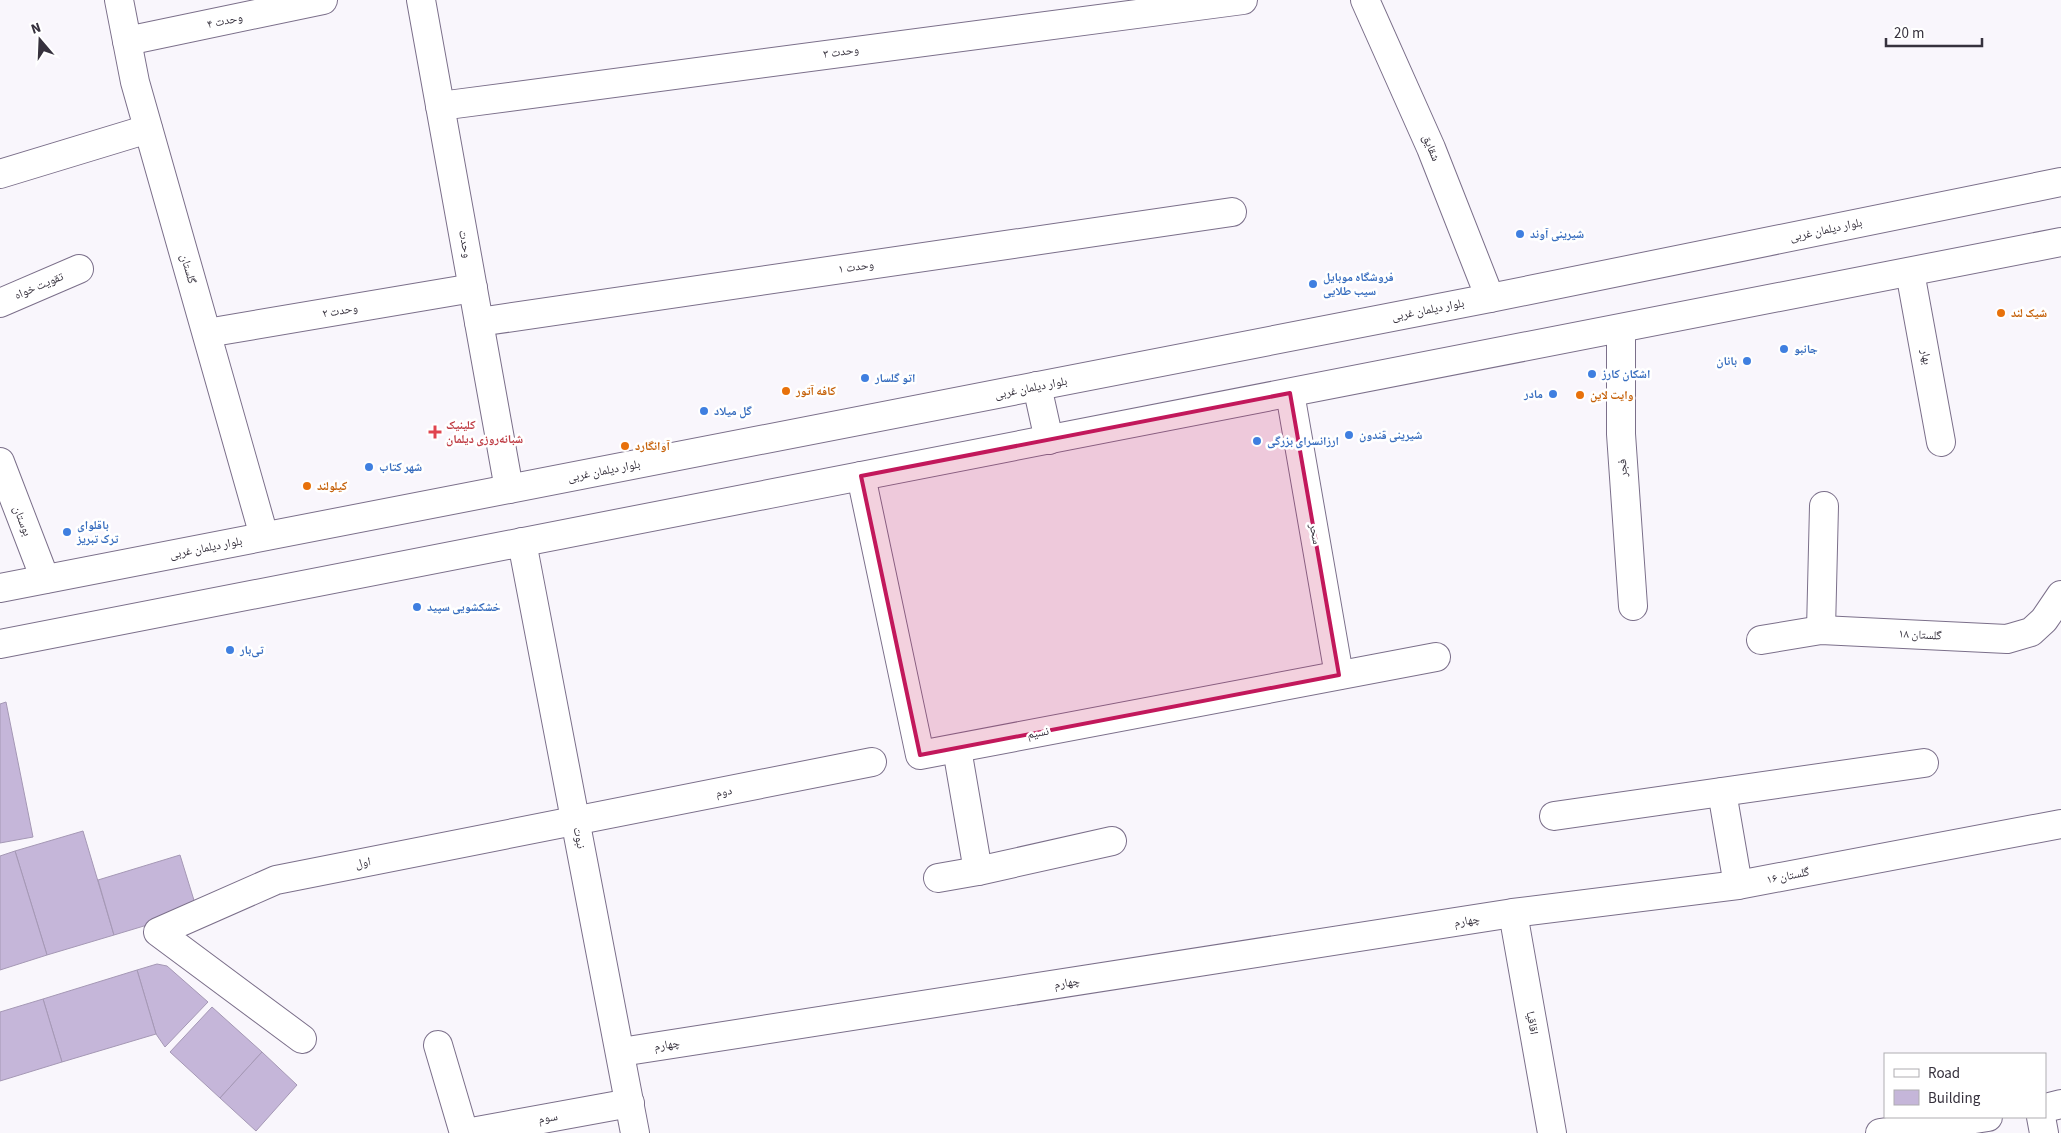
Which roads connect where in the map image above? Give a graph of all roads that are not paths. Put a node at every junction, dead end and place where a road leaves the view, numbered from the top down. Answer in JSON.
{"nodes":[{"id":1,"x":119,"y":0,"type":"edge"},
{"id":2,"x":322,"y":0,"type":"edge"},
{"id":3,"x":421,"y":0,"type":"edge"},
{"id":4,"x":1243,"y":0,"type":"edge"},
{"id":5,"x":1365,"y":0,"type":"edge"},
{"id":6,"x":127,"y":41,"type":"junction"},
{"id":7,"x":440,"y":106,"type":"junction"},
{"id":8,"x":148,"y":129,"type":"junction"},
{"id":9,"x":0,"y":174,"type":"edge"},
{"id":10,"x":2061,"y":182,"type":"edge"},
{"id":11,"x":1232,"y":212,"type":"dead end"},
{"id":12,"x":2061,"y":242,"type":"edge"},
{"id":13,"x":79,"y":269,"type":"dead end"},
{"id":14,"x":1910,"y":272,"type":"junction"},
{"id":15,"x":473,"y":288,"type":"junction"},
{"id":16,"x":1490,"y":298,"type":"junction"},
{"id":17,"x":0,"y":303,"type":"edge"},
{"id":18,"x":479,"y":322,"type":"junction"},
{"id":19,"x":1621,"y":329,"type":"junction"},
{"id":20,"x":207,"y":333,"type":"junction"},
{"id":21,"x":1037,"y":386,"type":"junction"},
{"id":22,"x":1290,"y":393,"type":"junction"},
{"id":23,"x":1049,"y":440,"type":"junction"},
{"id":24,"x":1941,"y":442,"type":"dead end"},
{"id":25,"x":0,"y":462,"type":"edge"},
{"id":26,"x":861,"y":476,"type":"junction"},
{"id":27,"x":510,"y":488,"type":"junction"},
{"id":28,"x":1824,"y":506,"type":"dead end"},
{"id":29,"x":264,"y":536,"type":"junction"},
{"id":30,"x":522,"y":542,"type":"junction"},
{"id":31,"x":45,"y":579,"type":"junction"},
{"id":32,"x":0,"y":588,"type":"edge"},
{"id":33,"x":2061,"y":595,"type":"edge"},
{"id":34,"x":1633,"y":606,"type":"dead end"},
{"id":35,"x":1821,"y":630,"type":"junction"},
{"id":36,"x":1761,"y":640,"type":"dead end"},
{"id":37,"x":0,"y":644,"type":"edge"},
{"id":38,"x":1436,"y":656,"type":"dead end"},
{"id":39,"x":1339,"y":675,"type":"junction"},
{"id":40,"x":958,"y":748,"type":"junction"},
{"id":41,"x":872,"y":762,"type":"dead end"},
{"id":42,"x":1924,"y":764,"type":"dead end"},
{"id":43,"x":1722,"y":792,"type":"junction"},
{"id":44,"x":1554,"y":816,"type":"dead end"},
{"id":45,"x":576,"y":822,"type":"junction"},
{"id":46,"x":2061,"y":824,"type":"edge"},
{"id":47,"x":1112,"y":841,"type":"dead end"},
{"id":48,"x":978,"y":871,"type":"junction"},
{"id":49,"x":938,"y":878,"type":"dead end"},
{"id":50,"x":1738,"y":885,"type":"junction"},
{"id":51,"x":1513,"y":914,"type":"junction"},
{"id":52,"x":302,"y":1039,"type":"dead end"},
{"id":53,"x":438,"y":1045,"type":"dead end"},
{"id":54,"x":620,"y":1052,"type":"junction"},
{"id":55,"x":630,"y":1103,"type":"junction"},
{"id":56,"x":2061,"y":1104,"type":"edge"},
{"id":57,"x":2046,"y":1108,"type":"edge"},
{"id":58,"x":1981,"y":1118,"type":"edge"},
{"id":59,"x":2041,"y":1118,"type":"edge"},
{"id":60,"x":465,"y":1133,"type":"edge"},
{"id":61,"x":635,"y":1133,"type":"edge"},
{"id":62,"x":1552,"y":1133,"type":"edge"},
{"id":63,"x":1880,"y":1133,"type":"edge"},
{"id":64,"x":2044,"y":1133,"type":"edge"}],
"edges":[{"from":1,"to":6,"type":"street","name":"گلستان"},
{"from":2,"to":6,"type":"street","name":"وحدت ۴"},
{"from":3,"to":7,"type":"street","name":"وحدت"},
{"from":4,"to":7,"type":"street","name":"وحدت ۳"},
{"from":5,"to":16,"type":"street","name":"شقایق"},
{"from":6,"to":8,"type":"street","name":"گلستان"},
{"from":7,"to":15,"type":"street","name":"وحدت"},
{"from":8,"to":9,"type":"street"},
{"from":8,"to":20,"type":"street","name":"گلستان"},
{"from":10,"to":16,"type":"street","name":"بلوار دیلمان غربی"},
{"from":11,"to":18,"type":"street","name":"وحدت ۱"},
{"from":12,"to":14,"type":"street"},
{"from":13,"to":17,"type":"street","name":"تقویت خواه"},
{"from":14,"to":19,"type":"street"},
{"from":14,"to":24,"type":"street","name":"بهار"},
{"from":15,"to":18,"type":"street","name":"وحدت"},
{"from":15,"to":20,"type":"street","name":"وحدت ۲"},
{"from":16,"to":21,"type":"street","name":"بلوار دیلمان غربی"},
{"from":18,"to":27,"type":"street","name":"وحدت"},
{"from":19,"to":22,"type":"street"},
{"from":19,"to":34,"type":"street","name":"فجر"},
{"from":20,"to":29,"type":"street","name":"گلستان"},
{"from":21,"to":23,"type":"street"},
{"from":21,"to":27,"type":"street","name":"بلوار دیلمان غربی"},
{"from":22,"to":23,"type":"street"},
{"from":22,"to":39,"type":"street","name":"سحر"},
{"from":23,"to":26,"type":"street"},
{"from":25,"to":31,"type":"street","name":"بوستان"},
{"from":26,"to":30,"type":"street"},
{"from":26,"to":40,"type":"street","name":"نسیم"},
{"from":27,"to":29,"type":"street","name":"بلوار دیلمان غربی"},
{"from":28,"to":35,"type":"street"},
{"from":29,"to":31,"type":"street","name":"بلوار دیلمان غربی"},
{"from":30,"to":37,"type":"street"},
{"from":30,"to":45,"type":"street","name":"نبوت"},
{"from":31,"to":32,"type":"street","name":"بلوار دیلمان غربی"},
{"from":33,"to":35,"type":"street","name":"گلستان ۱۸"},
{"from":35,"to":36,"type":"street","name":"گلستان ۱۸"},
{"from":38,"to":39,"type":"street","name":"نسیم"},
{"from":39,"to":40,"type":"street","name":"نسیم"},
{"from":40,"to":48,"type":"street"},
{"from":41,"to":45,"type":"street","name":"دوم"},
{"from":42,"to":43,"type":"street"},
{"from":43,"to":44,"type":"street"},
{"from":43,"to":50,"type":"street"},
{"from":45,"to":52,"type":"street","name":"اول"},
{"from":45,"to":54,"type":"street","name":"نبوت"},
{"from":46,"to":50,"type":"street","name":"گلستان ۱۶"},
{"from":47,"to":48,"type":"street"},
{"from":48,"to":49,"type":"street"},
{"from":50,"to":51,"type":"street","name":"گلستان ۱۶"},
{"from":51,"to":54,"type":"street","name":"چهارم"},
{"from":51,"to":62,"type":"street","name":"اقاقیا"},
{"from":53,"to":60,"type":"street","name":"سوم"},
{"from":54,"to":55,"type":"street","name":"نبوت"},
{"from":55,"to":60,"type":"street","name":"سوم"},
{"from":55,"to":61,"type":"street","name":"نبوت"},
{"from":56,"to":57,"type":"street"},
{"from":58,"to":63,"type":"street"},
{"from":59,"to":64,"type":"street"}]}
